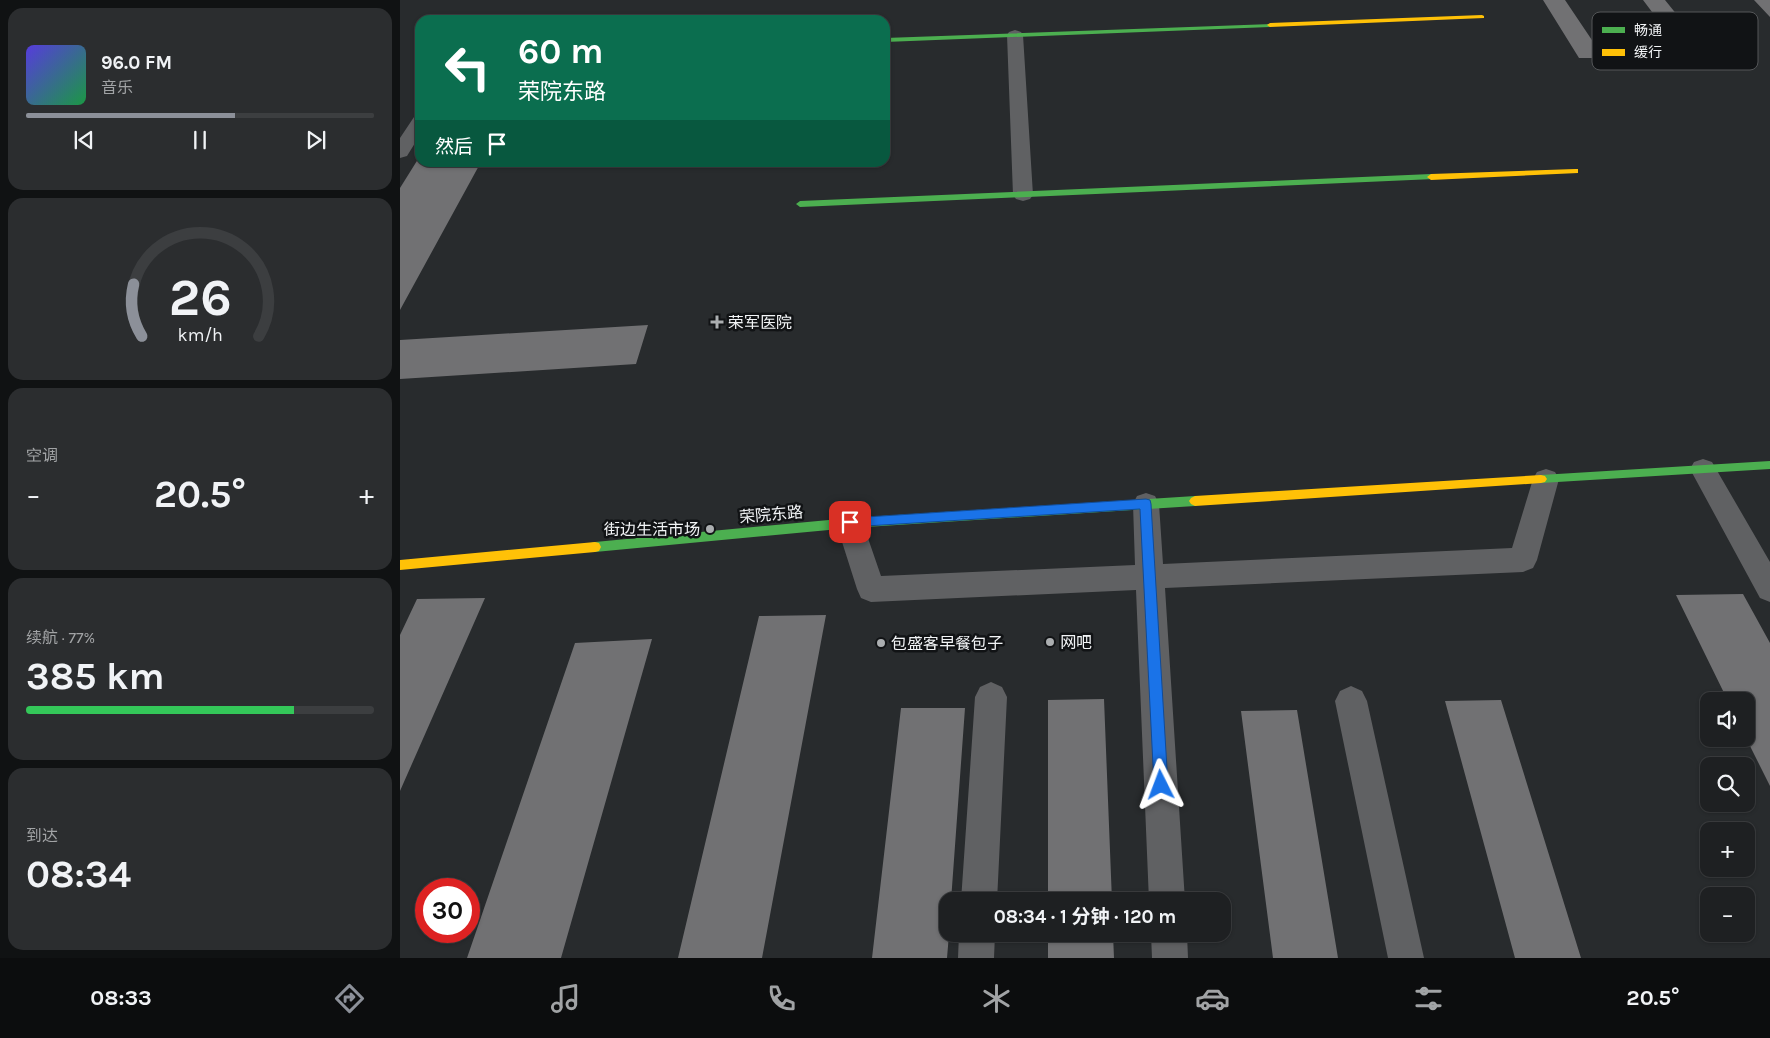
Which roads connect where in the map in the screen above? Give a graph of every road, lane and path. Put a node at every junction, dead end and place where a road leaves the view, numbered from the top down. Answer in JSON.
{"nodes":[{"id":1,"x":1482,"y":17,"type":"dead end"},
{"id":2,"x":1015,"y":35,"type":"junction"},
{"id":3,"x":890,"y":40,"type":"edge"},
{"id":4,"x":415,"y":129,"type":"edge"},
{"id":5,"x":400,"y":152,"type":"edge"},
{"id":6,"x":1575,"y":171,"type":"dead end"},
{"id":7,"x":1023,"y":194,"type":"junction"},
{"id":8,"x":800,"y":204,"type":"dead end"},
{"id":9,"x":1770,"y":465,"type":"edge"},
{"id":10,"x":1703,"y":469,"type":"junction"},
{"id":11,"x":1546,"y":479,"type":"junction"},
{"id":12,"x":1146,"y":504,"type":"junction"},
{"id":13,"x":850,"y":522,"type":"junction"},
{"id":14,"x":400,"y":564,"type":"edge"},
{"id":15,"x":1150,"y":578,"type":"junction"},
{"id":16,"x":1770,"y":590,"type":"edge"},
{"id":17,"x":991,"y":697,"type":"dead end"},
{"id":18,"x":1351,"y":700,"type":"dead end"},
{"id":19,"x":980,"y":892,"type":"edge"},
{"id":20,"x":1167,"y":892,"type":"edge"},
{"id":21,"x":977,"y":942,"type":"edge"},
{"id":22,"x":1169,"y":942,"type":"edge"},
{"id":23,"x":976,"y":958,"type":"edge"},
{"id":24,"x":1170,"y":958,"type":"edge"},
{"id":25,"x":1406,"y":958,"type":"edge"}],
"edges":[{"from":1,"to":2,"type":"street"},
{"from":2,"to":3,"type":"street"},
{"from":2,"to":7,"type":"street"},
{"from":4,"to":5,"type":"street"},
{"from":6,"to":7,"type":"street"},
{"from":7,"to":8,"type":"street"},
{"from":9,"to":10,"type":"street","name":"荣院东路"},
{"from":10,"to":11,"type":"street","name":"荣院东路"},
{"from":10,"to":16,"type":"street"},
{"from":11,"to":12,"type":"street","name":"荣院东路"},
{"from":11,"to":15,"type":"street"},
{"from":12,"to":13,"type":"street","name":"荣院东路"},
{"from":12,"to":15,"type":"street"},
{"from":13,"to":14,"type":"street","name":"荣院东路"},
{"from":13,"to":15,"type":"street"},
{"from":15,"to":20,"type":"street"},
{"from":17,"to":19,"type":"street"},
{"from":18,"to":25,"type":"street"},
{"from":21,"to":23,"type":"street"},
{"from":22,"to":24,"type":"street"}]}
